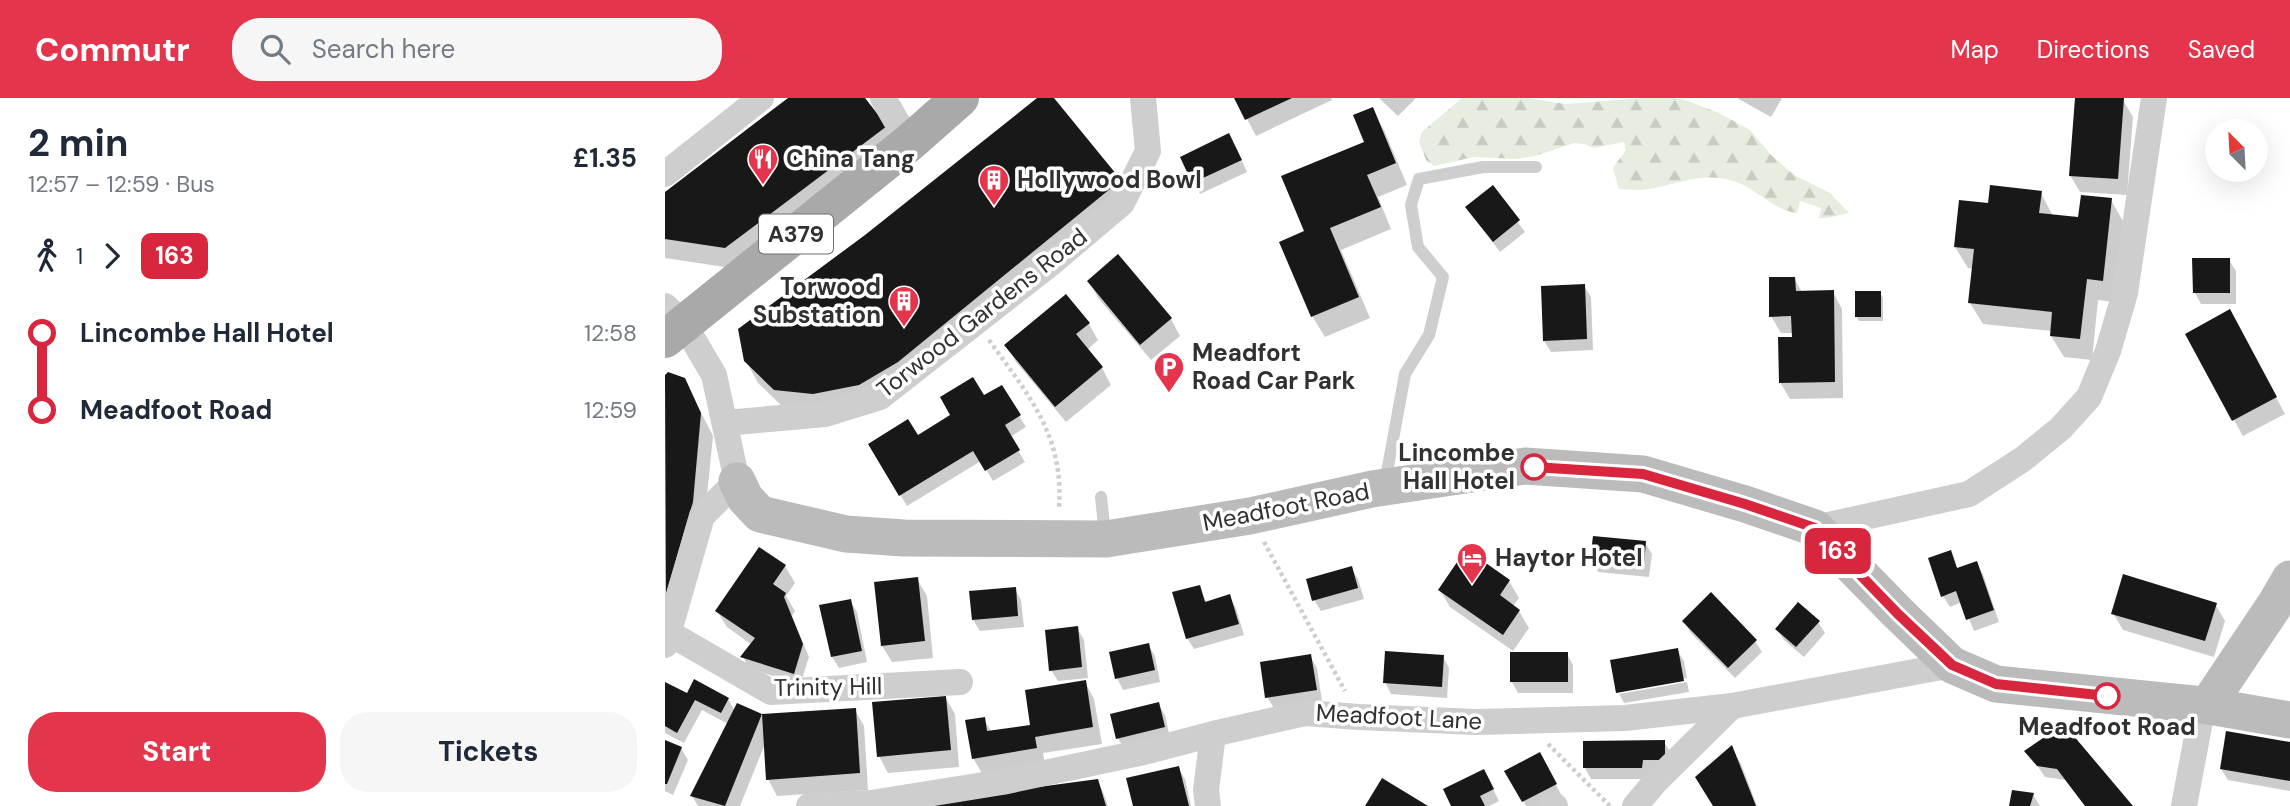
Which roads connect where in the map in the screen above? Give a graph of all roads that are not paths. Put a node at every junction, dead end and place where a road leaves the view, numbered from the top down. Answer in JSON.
{"nodes":[{"id":1,"x":761,"y":98,"type":"edge"},
{"id":2,"x":883,"y":98,"type":"edge"},
{"id":3,"x":960,"y":98,"type":"edge"},
{"id":4,"x":1143,"y":98,"type":"edge"},
{"id":5,"x":2154,"y":98,"type":"edge"},
{"id":6,"x":909,"y":143,"type":"junction"},
{"id":7,"x":1536,"y":167,"type":"dead end"},
{"id":8,"x":665,"y":174,"type":"edge"},
{"id":9,"x":671,"y":323,"type":"edge"},
{"id":10,"x":725,"y":423,"type":"junction"},
{"id":11,"x":737,"y":481,"type":"junction"},
{"id":12,"x":1384,"y":487,"type":"junction"},
{"id":13,"x":1101,"y":497,"type":"dead end"},
{"id":14,"x":1815,"y":528,"type":"junction"},
{"id":15,"x":1105,"y":539,"type":"junction"},
{"id":16,"x":2290,"y":579,"type":"edge"},
{"id":17,"x":667,"y":639,"type":"edge"},
{"id":18,"x":1952,"y":665,"type":"junction"},
{"id":19,"x":960,"y":682,"type":"dead end"},
{"id":20,"x":2205,"y":705,"type":"junction"},
{"id":21,"x":1732,"y":706,"type":"junction"},
{"id":22,"x":2290,"y":720,"type":"edge"},
{"id":23,"x":1213,"y":734,"type":"junction"},
{"id":24,"x":809,"y":806,"type":"edge"},
{"id":25,"x":1208,"y":806,"type":"edge"},
{"id":26,"x":1635,"y":806,"type":"edge"},
{"id":27,"x":2184,"y":806,"type":"edge"}],
"edges":[{"from":1,"to":8,"type":"street"},
{"from":2,"to":6,"type":"street"},
{"from":3,"to":6,"type":"main road","number":"A379"},
{"from":4,"to":10,"type":"street","name":"Torwood Gardens Road"},
{"from":5,"to":14,"type":"street"},
{"from":6,"to":9,"type":"main road","number":"A379"},
{"from":7,"to":12,"type":"lane"},
{"from":9,"to":10,"type":"street"},
{"from":10,"to":11,"type":"street"},
{"from":11,"to":15,"type":"street","name":"Meadfoot Road"},
{"from":11,"to":17,"type":"street"},
{"from":12,"to":14,"type":"street","name":"Meadfoot Road"},
{"from":12,"to":15,"type":"street","name":"Meadfoot Road"},
{"from":13,"to":15,"type":"lane"},
{"from":14,"to":18,"type":"street","name":"Meadfoot Road"},
{"from":16,"to":20,"type":"street"},
{"from":17,"to":19,"type":"street","name":"Trinity Hill"},
{"from":18,"to":20,"type":"street","name":"Meadfoot Road"},
{"from":18,"to":21,"type":"street","name":"Meadfoot Lane"},
{"from":20,"to":22,"type":"street","name":"Meadfoot Road"},
{"from":20,"to":27,"type":"street"},
{"from":21,"to":23,"type":"street","name":"Meadfoot Lane"},
{"from":21,"to":26,"type":"street"},
{"from":23,"to":24,"type":"street","name":"Meadfoot Lane"},
{"from":23,"to":25,"type":"street"}]}
